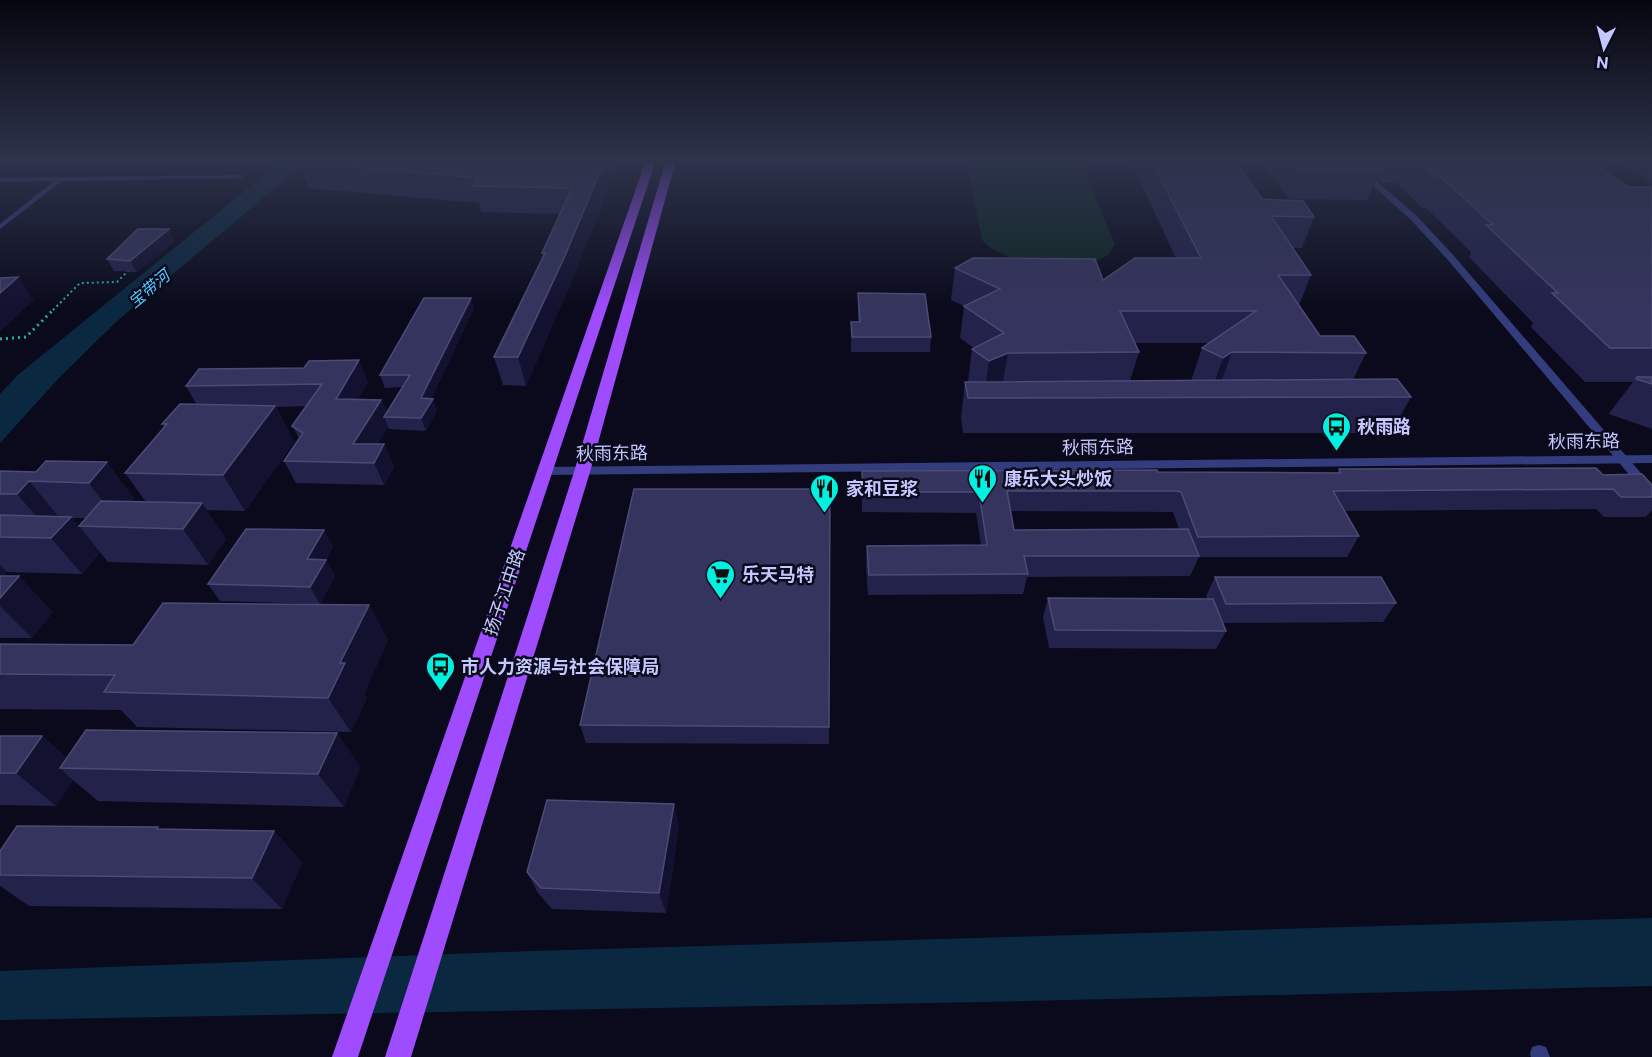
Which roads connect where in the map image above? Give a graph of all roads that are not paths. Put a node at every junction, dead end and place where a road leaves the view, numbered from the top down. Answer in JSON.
{"nodes":[{"id":1,"x":22,"y":209,"type":"edge"},
{"id":2,"x":634,"y":209,"type":"edge"},
{"id":3,"x":656,"y":209,"type":"edge"},
{"id":4,"x":1404,"y":209,"type":"edge"},
{"id":5,"x":0,"y":227,"type":"edge"},
{"id":6,"x":1620,"y":459,"type":"junction"},
{"id":7,"x":1652,"y":459,"type":"edge"},
{"id":8,"x":545,"y":471,"type":"junction"},
{"id":9,"x":582,"y":472,"type":"junction"},
{"id":10,"x":1652,"y":494,"type":"edge"},
{"id":11,"x":345,"y":1057,"type":"edge"},
{"id":12,"x":398,"y":1057,"type":"edge"}],
"edges":[{"from":1,"to":5,"type":"lane"},
{"from":2,"to":8,"type":"main road","name":"扬子江中路"},
{"from":3,"to":9,"type":"main road","name":"扬子江中路"},
{"from":4,"to":6,"type":"street"},
{"from":6,"to":7,"type":"street","name":"秋雨东路"},
{"from":6,"to":9,"type":"street","name":"秋雨东路"},
{"from":6,"to":10,"type":"street"},
{"from":8,"to":9,"type":"street","name":"秋雨东路"},
{"from":8,"to":11,"type":"main road","name":"扬子江中路"},
{"from":9,"to":12,"type":"main road","name":"扬子江中路"}]}
